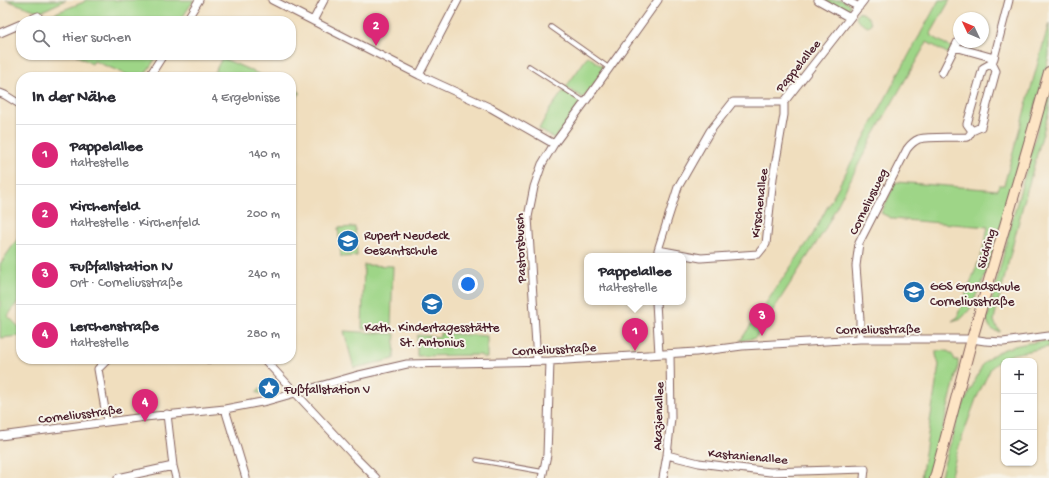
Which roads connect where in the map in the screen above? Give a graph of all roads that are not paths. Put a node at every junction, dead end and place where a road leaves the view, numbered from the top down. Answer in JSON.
{"nodes":[{"id":1,"x":199,"y":0,"type":"edge"},
{"id":2,"x":272,"y":0,"type":"edge"},
{"id":3,"x":324,"y":0,"type":"edge"},
{"id":4,"x":458,"y":0,"type":"edge"},
{"id":5,"x":658,"y":0,"type":"edge"},
{"id":6,"x":818,"y":0,"type":"edge"},
{"id":7,"x":846,"y":0,"type":"edge"},
{"id":8,"x":864,"y":0,"type":"edge"},
{"id":9,"x":1009,"y":0,"type":"edge"},
{"id":10,"x":859,"y":7,"type":"junction"},
{"id":11,"x":189,"y":16,"type":"edge"},
{"id":12,"x":850,"y":18,"type":"junction"},
{"id":13,"x":313,"y":21,"type":"junction"},
{"id":14,"x":16,"y":26,"type":"edge"},
{"id":15,"x":551,"y":27,"type":"dead end"},
{"id":16,"x":0,"y":33,"type":"edge"},
{"id":17,"x":954,"y":48,"type":"edge"},
{"id":18,"x":958,"y":48,"type":"edge"},
{"id":19,"x":160,"y":60,"type":"edge"},
{"id":20,"x":993,"y":61,"type":"junction"},
{"id":21,"x":529,"y":66,"type":"dead end"},
{"id":22,"x":608,"y":68,"type":"junction"},
{"id":23,"x":152,"y":72,"type":"edge"},
{"id":24,"x":1049,"y":72,"type":"edge"},
{"id":25,"x":942,"y":73,"type":"dead end"},
{"id":26,"x":419,"y":75,"type":"junction"},
{"id":27,"x":0,"y":92,"type":"edge"},
{"id":28,"x":16,"y":102,"type":"edge"},
{"id":29,"x":585,"y":102,"type":"junction"},
{"id":30,"x":784,"y":102,"type":"junction"},
{"id":31,"x":972,"y":131,"type":"junction"},
{"id":32,"x":554,"y":144,"type":"junction"},
{"id":33,"x":658,"y":253,"type":"edge"},
{"id":34,"x":686,"y":256,"type":"edge"},
{"id":35,"x":656,"y":305,"type":"edge"},
{"id":36,"x":1049,"y":336,"type":"edge"},
{"id":37,"x":860,"y":339,"type":"junction"},
{"id":38,"x":972,"y":339,"type":"junction"},
{"id":39,"x":659,"y":354,"type":"junction"},
{"id":40,"x":670,"y":354,"type":"junction"},
{"id":41,"x":537,"y":361,"type":"junction"},
{"id":42,"x":550,"y":361,"type":"junction"},
{"id":43,"x":103,"y":364,"type":"edge"},
{"id":44,"x":269,"y":364,"type":"edge"},
{"id":45,"x":296,"y":393,"type":"junction"},
{"id":46,"x":225,"y":409,"type":"junction"},
{"id":47,"x":167,"y":414,"type":"junction"},
{"id":48,"x":107,"y":421,"type":"junction"},
{"id":49,"x":0,"y":436,"type":"edge"},
{"id":50,"x":667,"y":455,"type":"junction"},
{"id":51,"x":477,"y":460,"type":"dead end"},
{"id":52,"x":173,"y":466,"type":"junction"},
{"id":53,"x":543,"y":475,"type":"edge"},
{"id":54,"x":118,"y":478,"type":"edge"},
{"id":55,"x":176,"y":478,"type":"edge"},
{"id":56,"x":246,"y":478,"type":"edge"},
{"id":57,"x":376,"y":478,"type":"edge"},
{"id":58,"x":663,"y":478,"type":"edge"},
{"id":59,"x":864,"y":478,"type":"edge"},
{"id":60,"x":935,"y":478,"type":"edge"}],
"edges":[{"from":1,"to":11,"type":"street"},
{"from":2,"to":13,"type":"street"},
{"from":3,"to":13,"type":"street"},
{"from":4,"to":26,"type":"street"},
{"from":5,"to":22,"type":"street","name":"Pastorsbusch"},
{"from":6,"to":12,"type":"street"},
{"from":7,"to":10,"type":"street"},
{"from":8,"to":10,"type":"street","name":"Pappelallee"},
{"from":9,"to":20,"type":"street","name":"Corneliusweg"},
{"from":10,"to":12,"type":"street","name":"Pappelallee"},
{"from":12,"to":30,"type":"street","name":"Pappelallee"},
{"from":13,"to":26,"type":"street"},
{"from":14,"to":16,"type":"street"},
{"from":15,"to":22,"type":"lane"},
{"from":17,"to":25,"type":"street"},
{"from":18,"to":20,"type":"street"},
{"from":19,"to":23,"type":"street"},
{"from":20,"to":31,"type":"street","name":"Corneliusweg"},
{"from":20,"to":31,"type":"street","name":"Corneliusweg"},
{"from":21,"to":29,"type":"lane"},
{"from":22,"to":29,"type":"street","name":"Pastorsbusch"},
{"from":24,"to":38,"type":"main road","name":"Südring"},
{"from":26,"to":32,"type":"street"},
{"from":27,"to":28,"type":"street"},
{"from":29,"to":32,"type":"street","name":"Pastorsbusch"},
{"from":30,"to":33,"type":"street","name":"Pappelallee"},
{"from":30,"to":34,"type":"street","name":"Kirschenallee"},
{"from":31,"to":37,"type":"street","name":"Corneliusweg"},
{"from":32,"to":41,"type":"street","name":"Pastorsbusch"},
{"from":35,"to":39,"type":"street"},
{"from":36,"to":38,"type":"street","name":"Corneliusstraße"},
{"from":37,"to":38,"type":"street","name":"Corneliusstraße"},
{"from":37,"to":40,"type":"street","name":"Corneliusstraße"},
{"from":38,"to":60,"type":"main road","name":"Südring"},
{"from":39,"to":40,"type":"street","name":"Corneliusstraße"},
{"from":39,"to":42,"type":"street","name":"Corneliusstraße"},
{"from":40,"to":50,"type":"street","name":"Akazienallee"},
{"from":41,"to":42,"type":"street","name":"Corneliusstraße"},
{"from":41,"to":45,"type":"street","name":"Corneliusstraße"},
{"from":42,"to":53,"type":"street"},
{"from":43,"to":48,"type":"street"},
{"from":44,"to":45,"type":"street"},
{"from":45,"to":46,"type":"street","name":"Corneliusstraße"},
{"from":45,"to":57,"type":"street"},
{"from":46,"to":47,"type":"street","name":"Corneliusstraße"},
{"from":46,"to":56,"type":"street"},
{"from":47,"to":48,"type":"street","name":"Corneliusstraße"},
{"from":47,"to":52,"type":"street"},
{"from":48,"to":49,"type":"street","name":"Corneliusstraße"},
{"from":50,"to":58,"type":"street","name":"Akazienallee"},
{"from":50,"to":59,"type":"street","name":"Kastanienallee"},
{"from":51,"to":53,"type":"lane"},
{"from":52,"to":54,"type":"street"},
{"from":52,"to":55,"type":"street"}]}
